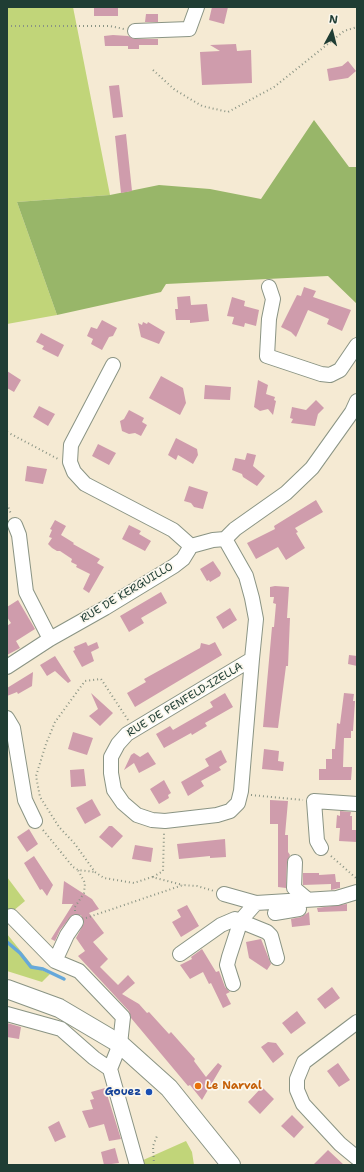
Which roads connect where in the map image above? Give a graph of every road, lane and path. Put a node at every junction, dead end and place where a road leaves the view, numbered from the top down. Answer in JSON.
{"nodes":[{"id":1,"x":197,"y":7,"type":"edge"},
{"id":2,"x":7,"y":26,"type":"edge"},
{"id":3,"x":357,"y":27,"type":"edge"},
{"id":4,"x":135,"y":31,"type":"joint"},
{"id":5,"x":154,"y":70,"type":"dead end"},
{"id":6,"x":269,"y":287,"type":"dead end"},
{"id":7,"x":357,"y":346,"type":"edge"},
{"id":8,"x":113,"y":365,"type":"dead end"},
{"id":9,"x":355,"y":409,"type":"edge"},
{"id":10,"x":7,"y":432,"type":"edge"},
{"id":11,"x":70,"y":462,"type":"junction"},
{"id":12,"x":7,"y":504,"type":"edge"},
{"id":13,"x":14,"y":522,"type":"joint"},
{"id":14,"x":225,"y":539,"type":"junction"},
{"id":15,"x":191,"y":546,"type":"junction"},
{"id":16,"x":50,"y":639,"type":"junction"},
{"id":17,"x":252,"y":659,"type":"junction"},
{"id":18,"x":7,"y":667,"type":"edge"},
{"id":19,"x":7,"y":718,"type":"edge"},
{"id":20,"x":133,"y":730,"type":"junction"},
{"id":21,"x":240,"y":794,"type":"junction"},
{"id":22,"x":314,"y":801,"type":"junction"},
{"id":23,"x":357,"y":804,"type":"edge"},
{"id":24,"x":35,"y":821,"type":"joint"},
{"id":25,"x":165,"y":821,"type":"junction"},
{"id":26,"x":321,"y":848,"type":"joint"},
{"id":27,"x":295,"y":862,"type":"dead end"},
{"id":28,"x":78,"y":870,"type":"junction"},
{"id":29,"x":95,"y":872,"type":"junction"},
{"id":30,"x":152,"y":877,"type":"junction"},
{"id":31,"x":357,"y":879,"type":"edge"},
{"id":32,"x":183,"y":886,"type":"junction"},
{"id":33,"x":357,"y":892,"type":"edge"},
{"id":34,"x":224,"y":894,"type":"joint"},
{"id":35,"x":310,"y":899,"type":"junction"},
{"id":36,"x":256,"y":903,"type":"junction"},
{"id":37,"x":275,"y":913,"type":"dead end"},
{"id":38,"x":11,"y":916,"type":"dead end"},
{"id":39,"x":241,"y":920,"type":"junction"},
{"id":40,"x":76,"y":922,"type":"junction"},
{"id":41,"x":180,"y":954,"type":"dead end"},
{"id":42,"x":277,"y":958,"type":"dead end"},
{"id":43,"x":55,"y":961,"type":"junction"},
{"id":44,"x":233,"y":984,"type":"dead end"},
{"id":45,"x":7,"y":989,"type":"edge"},
{"id":46,"x":7,"y":1014,"type":"edge"},
{"id":47,"x":357,"y":1022,"type":"edge"},
{"id":48,"x":120,"y":1044,"type":"junction"},
{"id":49,"x":110,"y":1069,"type":"junction"},
{"id":50,"x":157,"y":1136,"type":"dead end"},
{"id":51,"x":357,"y":1158,"type":"edge"},
{"id":52,"x":137,"y":1165,"type":"edge"},
{"id":53,"x":154,"y":1165,"type":"edge"},
{"id":54,"x":231,"y":1165,"type":"edge"}],
"edges":[{"from":1,"to":4,"type":"street"},
{"from":2,"to":4,"type":"path"},
{"from":3,"to":5,"type":"path"},
{"from":6,"to":7,"type":"street"},
{"from":8,"to":11,"type":"street"},
{"from":9,"to":14,"type":"street"},
{"from":10,"to":11,"type":"path"},
{"from":11,"to":15,"type":"street"},
{"from":12,"to":13,"type":"path"},
{"from":13,"to":16,"type":"street"},
{"from":14,"to":15,"type":"street"},
{"from":14,"to":17,"type":"street","name":"RUE DE PENFELD-IZELLA"},
{"from":15,"to":16,"type":"street","name":"RUE DE KERGUILLO"},
{"from":16,"to":18,"type":"street","name":"RUE DE KERGUILLO"},
{"from":17,"to":20,"type":"street","name":"RUE DE PENFELD-IZELLA"},
{"from":17,"to":21,"type":"street","name":"RUE DE PENFELD-IZELLA"},
{"from":19,"to":24,"type":"street"},
{"from":20,"to":25,"type":"street","name":"RUE DE PENFELD-IZELLA"},
{"from":20,"to":29,"type":"path"},
{"from":21,"to":22,"type":"path"},
{"from":21,"to":25,"type":"street","name":"RUE DE PENFELD-IZELLA"},
{"from":22,"to":23,"type":"street"},
{"from":22,"to":26,"type":"street"},
{"from":24,"to":28,"type":"path"},
{"from":25,"to":30,"type":"path"},
{"from":26,"to":31,"type":"path"},
{"from":27,"to":35,"type":"street"},
{"from":28,"to":29,"type":"path"},
{"from":28,"to":40,"type":"path"},
{"from":29,"to":30,"type":"path"},
{"from":30,"to":32,"type":"path"},
{"from":32,"to":34,"type":"path"},
{"from":32,"to":40,"type":"path"},
{"from":33,"to":35,"type":"street"},
{"from":34,"to":36,"type":"street"},
{"from":35,"to":36,"type":"street"},
{"from":35,"to":37,"type":"street"},
{"from":36,"to":39,"type":"street"},
{"from":38,"to":43,"type":"street"},
{"from":39,"to":41,"type":"street"},
{"from":39,"to":42,"type":"street"},
{"from":39,"to":44,"type":"street"},
{"from":40,"to":43,"type":"street"},
{"from":43,"to":48,"type":"street"},
{"from":45,"to":48,"type":"main road"},
{"from":46,"to":49,"type":"street"},
{"from":47,"to":51,"type":"street"},
{"from":48,"to":49,"type":"street"},
{"from":48,"to":54,"type":"main road"},
{"from":49,"to":52,"type":"street"},
{"from":50,"to":53,"type":"path"}]}
